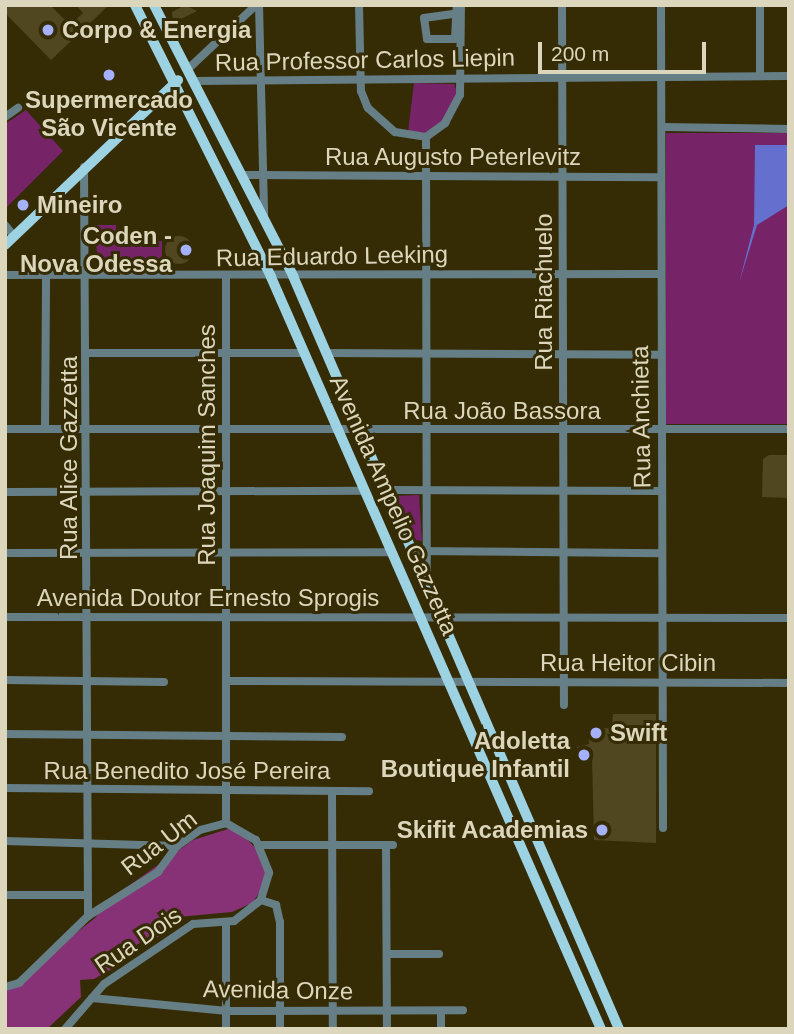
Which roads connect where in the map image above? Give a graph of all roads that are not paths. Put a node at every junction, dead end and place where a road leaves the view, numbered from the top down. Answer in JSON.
{"nodes":[{"id":1,"x":135,"y":5,"type":"edge"},
{"id":2,"x":154,"y":5,"type":"edge"},
{"id":3,"x":257,"y":5,"type":"edge"},
{"id":4,"x":359,"y":5,"type":"edge"},
{"id":5,"x":459,"y":5,"type":"edge"},
{"id":6,"x":562,"y":5,"type":"edge"},
{"id":7,"x":661,"y":5,"type":"edge"},
{"id":8,"x":760,"y":5,"type":"edge"},
{"id":9,"x":453,"y":14,"type":"junction"},
{"id":10,"x":457,"y":39,"type":"junction"},
{"id":11,"x":190,"y":76,"type":"junction"},
{"id":12,"x":760,"y":76,"type":"junction"},
{"id":13,"x":789,"y":76,"type":"edge"},
{"id":14,"x":562,"y":77,"type":"junction"},
{"id":15,"x":463,"y":78,"type":"junction"},
{"id":16,"x":661,"y":78,"type":"junction"},
{"id":17,"x":259,"y":79,"type":"junction"},
{"id":18,"x":361,"y":79,"type":"junction"},
{"id":19,"x":175,"y":83,"type":"junction"},
{"id":20,"x":19,"y":108,"type":"dead end"},
{"id":21,"x":5,"y":117,"type":"edge"},
{"id":22,"x":662,"y":127,"type":"junction"},
{"id":23,"x":789,"y":129,"type":"edge"},
{"id":24,"x":426,"y":137,"type":"junction"},
{"id":25,"x":85,"y":167,"type":"junction"},
{"id":26,"x":244,"y":175,"type":"junction"},
{"id":27,"x":262,"y":175,"type":"junction"},
{"id":28,"x":563,"y":176,"type":"junction"},
{"id":29,"x":426,"y":177,"type":"junction"},
{"id":30,"x":661,"y":177,"type":"junction"},
{"id":31,"x":264,"y":217,"type":"junction"},
{"id":32,"x":5,"y":225,"type":"edge"},
{"id":33,"x":8,"y":241,"type":"edge"},
{"id":34,"x":563,"y":272,"type":"junction"},
{"id":35,"x":424,"y":274,"type":"junction"},
{"id":36,"x":659,"y":274,"type":"junction"},
{"id":37,"x":5,"y":275,"type":"edge"},
{"id":38,"x":46,"y":275,"type":"junction"},
{"id":39,"x":89,"y":275,"type":"junction"},
{"id":40,"x":271,"y":276,"type":"junction"},
{"id":41,"x":293,"y":276,"type":"junction"},
{"id":42,"x":226,"y":277,"type":"junction"},
{"id":43,"x":89,"y":353,"type":"junction"},
{"id":44,"x":226,"y":353,"type":"junction"},
{"id":45,"x":304,"y":353,"type":"junction"},
{"id":46,"x":326,"y":353,"type":"junction"},
{"id":47,"x":563,"y":353,"type":"junction"},
{"id":48,"x":427,"y":354,"type":"junction"},
{"id":49,"x":660,"y":355,"type":"junction"},
{"id":50,"x":226,"y":428,"type":"junction"},
{"id":51,"x":5,"y":429,"type":"edge"},
{"id":52,"x":45,"y":429,"type":"junction"},
{"id":53,"x":88,"y":429,"type":"junction"},
{"id":54,"x":789,"y":429,"type":"edge"},
{"id":55,"x":339,"y":430,"type":"junction"},
{"id":56,"x":359,"y":430,"type":"junction"},
{"id":57,"x":426,"y":430,"type":"junction"},
{"id":58,"x":564,"y":430,"type":"junction"},
{"id":59,"x":659,"y":431,"type":"junction"},
{"id":60,"x":88,"y":490,"type":"junction"},
{"id":61,"x":427,"y":490,"type":"junction"},
{"id":62,"x":225,"y":491,"type":"junction"},
{"id":63,"x":364,"y":491,"type":"junction"},
{"id":64,"x":386,"y":491,"type":"junction"},
{"id":65,"x":662,"y":491,"type":"junction"},
{"id":66,"x":5,"y":492,"type":"edge"},
{"id":67,"x":564,"y":492,"type":"junction"},
{"id":68,"x":412,"y":551,"type":"junction"},
{"id":69,"x":427,"y":551,"type":"junction"},
{"id":70,"x":88,"y":552,"type":"junction"},
{"id":71,"x":226,"y":552,"type":"junction"},
{"id":72,"x":390,"y":552,"type":"junction"},
{"id":73,"x":5,"y":553,"type":"edge"},
{"id":74,"x":565,"y":553,"type":"junction"},
{"id":75,"x":662,"y":553,"type":"junction"},
{"id":76,"x":427,"y":587,"type":"junction"},
{"id":77,"x":5,"y":617,"type":"edge"},
{"id":78,"x":89,"y":617,"type":"junction"},
{"id":79,"x":226,"y":617,"type":"junction"},
{"id":80,"x":419,"y":617,"type":"junction"},
{"id":81,"x":440,"y":617,"type":"junction"},
{"id":82,"x":564,"y":618,"type":"junction"},
{"id":83,"x":662,"y":618,"type":"junction"},
{"id":84,"x":789,"y":618,"type":"edge"},
{"id":85,"x":5,"y":680,"type":"edge"},
{"id":86,"x":88,"y":681,"type":"junction"},
{"id":87,"x":226,"y":681,"type":"junction"},
{"id":88,"x":448,"y":681,"type":"junction"},
{"id":89,"x":467,"y":681,"type":"junction"},
{"id":90,"x":565,"y":681,"type":"junction"},
{"id":91,"x":164,"y":682,"type":"dead end"},
{"id":92,"x":662,"y":683,"type":"junction"},
{"id":93,"x":789,"y":683,"type":"edge"},
{"id":94,"x":564,"y":705,"type":"dead end"},
{"id":95,"x":5,"y":734,"type":"edge"},
{"id":96,"x":88,"y":736,"type":"junction"},
{"id":97,"x":226,"y":736,"type":"junction"},
{"id":98,"x":342,"y":737,"type":"dead end"},
{"id":99,"x":5,"y":788,"type":"edge"},
{"id":100,"x":227,"y":790,"type":"junction"},
{"id":101,"x":88,"y":791,"type":"junction"},
{"id":102,"x":332,"y":791,"type":"junction"},
{"id":103,"x":369,"y":791,"type":"dead end"},
{"id":104,"x":226,"y":823,"type":"junction"},
{"id":105,"x":663,"y":828,"type":"dead end"},
{"id":106,"x":514,"y":830,"type":"junction"},
{"id":107,"x":536,"y":837,"type":"junction"},
{"id":108,"x":5,"y":841,"type":"edge"},
{"id":109,"x":258,"y":843,"type":"junction"},
{"id":110,"x":89,"y":844,"type":"junction"},
{"id":111,"x":334,"y":845,"type":"junction"},
{"id":112,"x":177,"y":846,"type":"junction"},
{"id":113,"x":5,"y":895,"type":"edge"},
{"id":114,"x":88,"y":895,"type":"junction"},
{"id":115,"x":261,"y":900,"type":"junction"},
{"id":116,"x":88,"y":916,"type":"junction"},
{"id":117,"x":226,"y":923,"type":"junction"},
{"id":118,"x":388,"y":954,"type":"junction"},
{"id":119,"x":439,"y":954,"type":"dead end"},
{"id":120,"x":5,"y":986,"type":"edge"},
{"id":121,"x":92,"y":998,"type":"junction"},
{"id":122,"x":280,"y":1010,"type":"junction"},
{"id":123,"x":332,"y":1010,"type":"junction"},
{"id":124,"x":387,"y":1010,"type":"junction"},
{"id":125,"x":464,"y":1010,"type":"dead end"},
{"id":126,"x":227,"y":1011,"type":"junction"},
{"id":127,"x":441,"y":1011,"type":"junction"},
{"id":128,"x":65,"y":1029,"type":"edge"},
{"id":129,"x":226,"y":1029,"type":"edge"},
{"id":130,"x":280,"y":1029,"type":"edge"},
{"id":131,"x":332,"y":1029,"type":"edge"},
{"id":132,"x":387,"y":1029,"type":"edge"},
{"id":133,"x":441,"y":1029,"type":"edge"},
{"id":134,"x":601,"y":1029,"type":"edge"},
{"id":135,"x":619,"y":1029,"type":"edge"}],
"edges":[{"from":1,"to":19,"type":"main road","name":"Avenida Ampelio Gazzetta"},
{"from":2,"to":11,"type":"main road","name":"Avenida Ampelio Gazzetta"},
{"from":3,"to":11,"type":"street"},
{"from":3,"to":17,"type":"street"},
{"from":4,"to":18,"type":"street"},
{"from":5,"to":9,"type":"street"},
{"from":5,"to":10,"type":"street"},
{"from":6,"to":14,"type":"street","name":"Rua Riachuelo"},
{"from":7,"to":16,"type":"street","name":"Rua Anchieta"},
{"from":8,"to":12,"type":"street"},
{"from":9,"to":10,"type":"street"},
{"from":9,"to":10,"type":"street"},
{"from":10,"to":15,"type":"street"},
{"from":11,"to":17,"type":"street","name":"Rua Professor Carlos Liepin"},
{"from":11,"to":19,"type":"main road"},
{"from":11,"to":26,"type":"main road","name":"Avenida Ampelio Gazzetta"},
{"from":12,"to":13,"type":"street","name":"Rua Professor Carlos Liepin"},
{"from":12,"to":16,"type":"street","name":"Rua Professor Carlos Liepin"},
{"from":14,"to":15,"type":"street","name":"Rua Professor Carlos Liepin"},
{"from":14,"to":16,"type":"street","name":"Rua Professor Carlos Liepin"},
{"from":14,"to":28,"type":"street","name":"Rua Riachuelo"},
{"from":15,"to":18,"type":"street","name":"Rua Professor Carlos Liepin"},
{"from":15,"to":24,"type":"street"},
{"from":16,"to":22,"type":"street","name":"Rua Anchieta"},
{"from":17,"to":18,"type":"street","name":"Rua Professor Carlos Liepin"},
{"from":17,"to":27,"type":"street"},
{"from":18,"to":24,"type":"street"},
{"from":19,"to":25,"type":"main road"},
{"from":19,"to":40,"type":"main road","name":"Avenida Ampelio Gazzetta"},
{"from":20,"to":21,"type":"street"},
{"from":22,"to":23,"type":"street"},
{"from":22,"to":30,"type":"street","name":"Rua Anchieta"},
{"from":24,"to":29,"type":"street"},
{"from":25,"to":33,"type":"main road"},
{"from":25,"to":39,"type":"street","name":"Rua Alice Gazzetta"},
{"from":26,"to":27,"type":"street","name":"Rua Augusto Peterlevitz"},
{"from":26,"to":31,"type":"main road","name":"Avenida Ampelio Gazzetta"},
{"from":27,"to":29,"type":"street","name":"Rua Augusto Peterlevitz"},
{"from":27,"to":31,"type":"street"},
{"from":28,"to":29,"type":"street","name":"Rua Augusto Peterlevitz"},
{"from":28,"to":30,"type":"street","name":"Rua Augusto Peterlevitz"},
{"from":28,"to":34,"type":"street","name":"Rua Riachuelo"},
{"from":29,"to":35,"type":"street"},
{"from":30,"to":36,"type":"street","name":"Rua Anchieta"},
{"from":31,"to":41,"type":"main road","name":"Avenida Ampelio Gazzetta"},
{"from":32,"to":33,"type":"street"},
{"from":34,"to":35,"type":"street","name":"Rua Eduardo Leeking"},
{"from":34,"to":36,"type":"street","name":"Rua Eduardo Leeking"},
{"from":34,"to":47,"type":"street","name":"Rua Riachuelo"},
{"from":35,"to":41,"type":"street","name":"Rua Eduardo Leeking"},
{"from":35,"to":48,"type":"street"},
{"from":36,"to":49,"type":"street","name":"Rua Anchieta"},
{"from":37,"to":38,"type":"street","name":"Rua Eduardo Leeking"},
{"from":38,"to":39,"type":"street","name":"Rua Eduardo Leeking"},
{"from":38,"to":52,"type":"street"},
{"from":39,"to":42,"type":"street","name":"Rua Eduardo Leeking"},
{"from":39,"to":43,"type":"street","name":"Rua Alice Gazzetta"},
{"from":40,"to":41,"type":"street","name":"Rua Eduardo Leeking"},
{"from":40,"to":42,"type":"street","name":"Rua Eduardo Leeking"},
{"from":40,"to":45,"type":"main road","name":"Avenida Ampelio Gazzetta"},
{"from":41,"to":46,"type":"main road","name":"Avenida Ampelio Gazzetta"},
{"from":42,"to":44,"type":"street","name":"Rua Joaquim Sanches"},
{"from":43,"to":44,"type":"street"},
{"from":43,"to":53,"type":"street","name":"Rua Alice Gazzetta"},
{"from":44,"to":45,"type":"street"},
{"from":44,"to":50,"type":"street","name":"Rua Joaquim Sanches"},
{"from":45,"to":55,"type":"main road","name":"Avenida Ampelio Gazzetta"},
{"from":46,"to":48,"type":"street"},
{"from":46,"to":56,"type":"main road","name":"Avenida Ampelio Gazzetta"},
{"from":47,"to":48,"type":"street"},
{"from":47,"to":49,"type":"street"},
{"from":47,"to":58,"type":"street","name":"Rua Riachuelo"},
{"from":48,"to":57,"type":"street"},
{"from":49,"to":59,"type":"street","name":"Rua Anchieta"},
{"from":50,"to":53,"type":"street","name":"Rua João Bassora"},
{"from":50,"to":55,"type":"street","name":"Rua João Bassora"},
{"from":50,"to":62,"type":"street","name":"Rua Joaquim Sanches"},
{"from":51,"to":52,"type":"street","name":"Rua João Bassora"},
{"from":52,"to":53,"type":"street","name":"Rua João Bassora"},
{"from":53,"to":60,"type":"street","name":"Rua Alice Gazzetta"},
{"from":54,"to":59,"type":"street","name":"Rua João Bassora"},
{"from":55,"to":56,"type":"street","name":"Rua João Bassora"},
{"from":55,"to":63,"type":"main road","name":"Avenida Ampelio Gazzetta"},
{"from":56,"to":57,"type":"street","name":"Rua João Bassora"},
{"from":56,"to":64,"type":"main road","name":"Avenida Ampelio Gazzetta"},
{"from":57,"to":58,"type":"street","name":"Rua João Bassora"},
{"from":57,"to":61,"type":"street"},
{"from":58,"to":59,"type":"street","name":"Rua João Bassora"},
{"from":58,"to":67,"type":"street","name":"Rua Riachuelo"},
{"from":59,"to":65,"type":"street","name":"Rua Anchieta"},
{"from":60,"to":62,"type":"street"},
{"from":60,"to":66,"type":"street"},
{"from":60,"to":70,"type":"street","name":"Rua Alice Gazzetta"},
{"from":61,"to":64,"type":"street"},
{"from":61,"to":67,"type":"street"},
{"from":61,"to":69,"type":"street"},
{"from":62,"to":63,"type":"street"},
{"from":62,"to":71,"type":"street","name":"Rua Joaquim Sanches"},
{"from":63,"to":72,"type":"main road","name":"Avenida Ampelio Gazzetta"},
{"from":64,"to":68,"type":"main road","name":"Avenida Ampelio Gazzetta"},
{"from":65,"to":67,"type":"street"},
{"from":65,"to":75,"type":"street","name":"Rua Anchieta"},
{"from":67,"to":74,"type":"street","name":"Rua Riachuelo"},
{"from":68,"to":69,"type":"street"},
{"from":68,"to":76,"type":"main road","name":"Avenida Ampelio Gazzetta"},
{"from":69,"to":74,"type":"street"},
{"from":69,"to":76,"type":"street"},
{"from":70,"to":71,"type":"street"},
{"from":70,"to":73,"type":"street"},
{"from":70,"to":78,"type":"street","name":"Rua Alice Gazzetta"},
{"from":71,"to":72,"type":"street"},
{"from":71,"to":79,"type":"street","name":"Rua Joaquim Sanches"},
{"from":72,"to":80,"type":"main road","name":"Avenida Ampelio Gazzetta"},
{"from":74,"to":75,"type":"street"},
{"from":74,"to":82,"type":"street","name":"Rua Riachuelo"},
{"from":75,"to":83,"type":"street","name":"Rua Anchieta"},
{"from":76,"to":81,"type":"main road","name":"Avenida Ampelio Gazzetta"},
{"from":77,"to":78,"type":"street","name":"Avenida Doutor Ernesto Sprogis"},
{"from":78,"to":79,"type":"street","name":"Avenida Doutor Ernesto Sprogis"},
{"from":78,"to":86,"type":"street","name":"Rua Alice Gazzetta"},
{"from":79,"to":80,"type":"street","name":"Avenida Doutor Ernesto Sprogis"},
{"from":79,"to":87,"type":"street","name":"Rua Joaquim Sanches"},
{"from":80,"to":81,"type":"street","name":"Avenida Doutor Ernesto Sprogis"},
{"from":80,"to":88,"type":"main road","name":"Avenida Ampelio Gazzetta"},
{"from":81,"to":82,"type":"street","name":"Avenida Doutor Ernesto Sprogis"},
{"from":81,"to":89,"type":"main road","name":"Avenida Ampelio Gazzetta"},
{"from":82,"to":83,"type":"street","name":"Avenida Doutor Ernesto Sprogis"},
{"from":82,"to":90,"type":"street","name":"Rua Riachuelo"},
{"from":83,"to":84,"type":"street","name":"Avenida Doutor Ernesto Sprogis"},
{"from":83,"to":92,"type":"street","name":"Rua Anchieta"},
{"from":85,"to":86,"type":"street"},
{"from":86,"to":91,"type":"street"},
{"from":86,"to":96,"type":"street","name":"Rua Alice Gazzetta"},
{"from":87,"to":88,"type":"street","name":"Rua Heitor Cibin"},
{"from":87,"to":97,"type":"street","name":"Rua Joaquim Sanches"},
{"from":88,"to":89,"type":"street","name":"Rua Heitor Cibin"},
{"from":88,"to":106,"type":"main road","name":"Avenida Ampelio Gazzetta"},
{"from":89,"to":90,"type":"street","name":"Rua Heitor Cibin"},
{"from":89,"to":107,"type":"main road","name":"Avenida Ampelio Gazzetta"},
{"from":90,"to":92,"type":"street","name":"Rua Heitor Cibin"},
{"from":90,"to":94,"type":"street","name":"Rua Riachuelo"},
{"from":92,"to":93,"type":"street","name":"Rua Heitor Cibin"},
{"from":92,"to":105,"type":"street","name":"Rua Anchieta"},
{"from":95,"to":96,"type":"street"},
{"from":96,"to":97,"type":"street"},
{"from":96,"to":101,"type":"street","name":"Rua Alice Gazzetta"},
{"from":97,"to":98,"type":"street"},
{"from":97,"to":100,"type":"street","name":"Rua Joaquim Sanches"},
{"from":99,"to":101,"type":"street","name":"Rua Benedito José Pereira"},
{"from":100,"to":101,"type":"street","name":"Rua Benedito José Pereira"},
{"from":100,"to":102,"type":"street","name":"Rua Benedito José Pereira"},
{"from":100,"to":104,"type":"street","name":"Rua Joaquim Sanches"},
{"from":101,"to":110,"type":"street","name":"Rua Alice Gazzetta"},
{"from":102,"to":103,"type":"street","name":"Rua Benedito José Pereira"},
{"from":102,"to":111,"type":"street"},
{"from":104,"to":109,"type":"street","name":"Rua Um"},
{"from":104,"to":112,"type":"street","name":"Rua Um"},
{"from":106,"to":107,"type":"main road"},
{"from":106,"to":134,"type":"main road","name":"Avenida Ampelio Gazzetta"},
{"from":107,"to":135,"type":"main road","name":"Avenida Ampelio Gazzetta"},
{"from":108,"to":110,"type":"street"},
{"from":109,"to":111,"type":"street"},
{"from":109,"to":115,"type":"street"},
{"from":110,"to":112,"type":"street"},
{"from":110,"to":114,"type":"street","name":"Rua Alice Gazzetta"},
{"from":111,"to":118,"type":"street"},
{"from":111,"to":123,"type":"street"},
{"from":112,"to":116,"type":"street","name":"Rua Um"},
{"from":113,"to":114,"type":"street"},
{"from":114,"to":116,"type":"street","name":"Rua Alice Gazzetta"},
{"from":115,"to":117,"type":"street","name":"Rua Dois"},
{"from":115,"to":122,"type":"street"},
{"from":116,"to":120,"type":"street","name":"Rua Um"},
{"from":117,"to":121,"type":"street","name":"Rua Dois"},
{"from":117,"to":126,"type":"street"},
{"from":118,"to":119,"type":"street"},
{"from":118,"to":124,"type":"street"},
{"from":121,"to":126,"type":"street","name":"Avenida Onze"},
{"from":121,"to":128,"type":"street","name":"Rua Dois"},
{"from":122,"to":123,"type":"street","name":"Avenida Onze"},
{"from":122,"to":126,"type":"street","name":"Avenida Onze"},
{"from":122,"to":130,"type":"street"},
{"from":123,"to":124,"type":"street","name":"Avenida Onze"},
{"from":123,"to":131,"type":"street"},
{"from":124,"to":127,"type":"street","name":"Avenida Onze"},
{"from":124,"to":132,"type":"street"},
{"from":125,"to":127,"type":"street","name":"Avenida Onze"},
{"from":126,"to":129,"type":"street"},
{"from":127,"to":133,"type":"street"}]}
